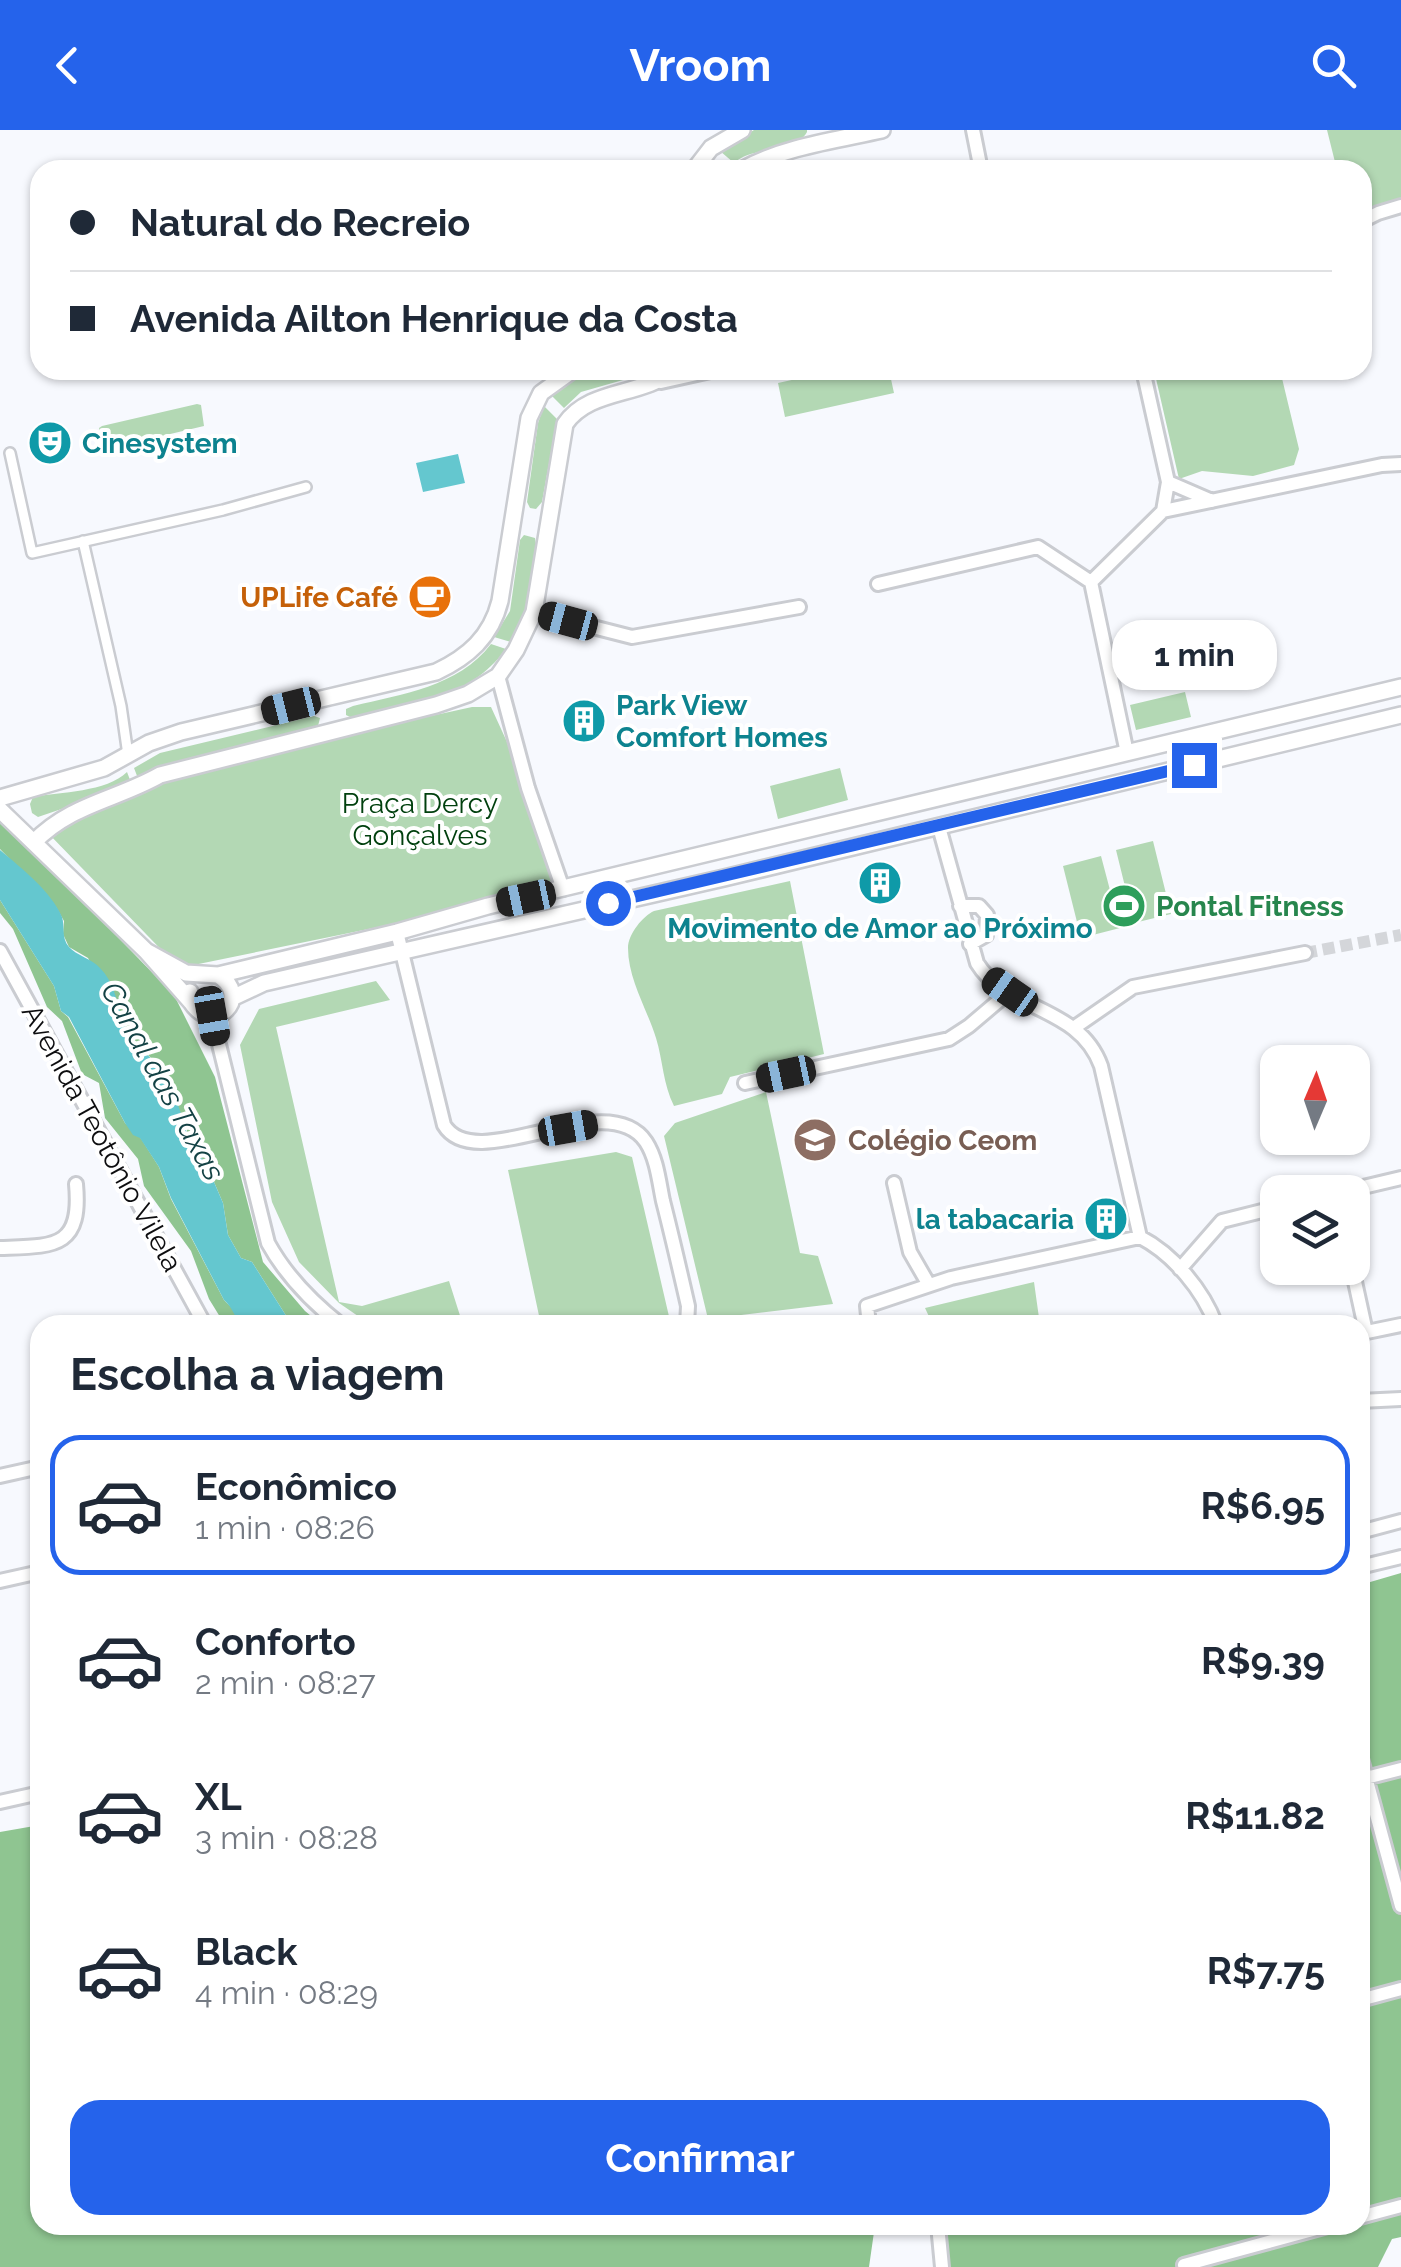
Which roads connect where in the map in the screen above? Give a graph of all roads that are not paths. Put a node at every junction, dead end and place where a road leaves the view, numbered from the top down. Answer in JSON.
{"nodes":[{"id":1,"x":742,"y":130,"type":"edge"},
{"id":2,"x":882,"y":130,"type":"edge"},
{"id":3,"x":973,"y":130,"type":"edge"},
{"id":4,"x":814,"y":138,"type":"edge"},
{"id":5,"x":702,"y":160,"type":"edge"},
{"id":6,"x":762,"y":160,"type":"edge"},
{"id":7,"x":978,"y":160,"type":"edge"},
{"id":8,"x":1401,"y":206,"type":"edge"},
{"id":9,"x":1372,"y":216,"type":"edge"},
{"id":10,"x":559,"y":380,"type":"edge"},
{"id":11,"x":662,"y":380,"type":"edge"},
{"id":12,"x":671,"y":380,"type":"edge"},
{"id":13,"x":1145,"y":380,"type":"edge"},
{"id":14,"x":658,"y":383,"type":"junction"},
{"id":15,"x":10,"y":453,"type":"dead end"},
{"id":16,"x":1401,"y":464,"type":"edge"},
{"id":17,"x":1168,"y":482,"type":"junction"},
{"id":18,"x":306,"y":486,"type":"dead end"},
{"id":19,"x":1214,"y":502,"type":"junction"},
{"id":20,"x":1163,"y":511,"type":"junction"},
{"id":21,"x":514,"y":520,"type":"junction"},
{"id":22,"x":548,"y":527,"type":"junction"},
{"id":23,"x":83,"y":541,"type":"junction"},
{"id":24,"x":1091,"y":582,"type":"junction"},
{"id":25,"x":878,"y":584,"type":"dead end"},
{"id":26,"x":799,"y":607,"type":"dead end"},
{"id":27,"x":534,"y":612,"type":"junction"},
{"id":28,"x":498,"y":676,"type":"junction"},
{"id":29,"x":1401,"y":687,"type":"edge"},
{"id":30,"x":328,"y":696,"type":"junction"},
{"id":31,"x":1401,"y":715,"type":"edge"},
{"id":32,"x":337,"y":730,"type":"junction"},
{"id":33,"x":1186,"y":738,"type":"junction"},
{"id":34,"x":1127,"y":753,"type":"junction"},
{"id":35,"x":128,"y":756,"type":"junction"},
{"id":36,"x":1194,"y":765,"type":"junction"},
{"id":37,"x":0,"y":785,"type":"edge"},
{"id":38,"x":42,"y":785,"type":"junction"},
{"id":39,"x":0,"y":798,"type":"edge"},
{"id":40,"x":0,"y":810,"type":"edge"},
{"id":41,"x":939,"y":826,"type":"junction"},
{"id":42,"x":34,"y":842,"type":"junction"},
{"id":43,"x":716,"y":852,"type":"junction"},
{"id":44,"x":724,"y":878,"type":"junction"},
{"id":45,"x":563,"y":889,"type":"junction"},
{"id":46,"x":960,"y":906,"type":"junction"},
{"id":47,"x":397,"y":932,"type":"junction"},
{"id":48,"x":351,"y":942,"type":"junction"},
{"id":49,"x":970,"y":944,"type":"junction"},
{"id":50,"x":0,"y":951,"type":"edge"},
{"id":51,"x":146,"y":951,"type":"junction"},
{"id":52,"x":402,"y":952,"type":"junction"},
{"id":53,"x":1305,"y":953,"type":"tunnel mouth"},
{"id":54,"x":356,"y":962,"type":"junction"},
{"id":55,"x":210,"y":975,"type":"junction"},
{"id":56,"x":1010,"y":992,"type":"junction"},
{"id":57,"x":231,"y":1001,"type":"junction"},
{"id":58,"x":191,"y":1002,"type":"junction"},
{"id":59,"x":212,"y":1016,"type":"junction"},
{"id":60,"x":1075,"y":1027,"type":"junction"},
{"id":61,"x":216,"y":1037,"type":"junction"},
{"id":62,"x":745,"y":1084,"type":"dead end"},
{"id":63,"x":1401,"y":1178,"type":"edge"},
{"id":64,"x":894,"y":1182,"type":"dead end"},
{"id":65,"x":76,"y":1184,"type":"dead end"},
{"id":66,"x":1370,"y":1185,"type":"edge"},
{"id":67,"x":1260,"y":1212,"type":"edge"},
{"id":68,"x":1140,"y":1236,"type":"junction"},
{"id":69,"x":0,"y":1248,"type":"edge"},
{"id":70,"x":1180,"y":1270,"type":"junction"},
{"id":71,"x":930,"y":1285,"type":"junction"},
{"id":72,"x":1355,"y":1285,"type":"edge"},
{"id":73,"x":200,"y":1315,"type":"edge"},
{"id":74,"x":331,"y":1315,"type":"edge"},
{"id":75,"x":688,"y":1315,"type":"edge"},
{"id":76,"x":868,"y":1315,"type":"edge"},
{"id":77,"x":1212,"y":1315,"type":"edge"},
{"id":78,"x":1360,"y":1315,"type":"edge"},
{"id":79,"x":1401,"y":1325,"type":"edge"},
{"id":80,"x":1370,"y":1331,"type":"edge"},
{"id":81,"x":1401,"y":1399,"type":"edge"},
{"id":82,"x":1370,"y":1401,"type":"edge"},
{"id":83,"x":30,"y":1469,"type":"edge"},
{"id":84,"x":0,"y":1476,"type":"edge"},
{"id":85,"x":1401,"y":1521,"type":"edge"},
{"id":86,"x":1370,"y":1529,"type":"edge"},
{"id":87,"x":1401,"y":1557,"type":"edge"},
{"id":88,"x":1370,"y":1565,"type":"edge"},
{"id":89,"x":30,"y":1574,"type":"edge"},
{"id":90,"x":0,"y":1581,"type":"edge"},
{"id":91,"x":1401,"y":1769,"type":"edge"},
{"id":92,"x":1370,"y":1777,"type":"edge"},
{"id":93,"x":30,"y":1795,"type":"edge"},
{"id":94,"x":0,"y":1802,"type":"edge"},
{"id":95,"x":1370,"y":1802,"type":"edge"},
{"id":96,"x":1401,"y":1906,"type":"edge"},
{"id":97,"x":1401,"y":1990,"type":"edge"},
{"id":98,"x":1370,"y":1998,"type":"edge"},
{"id":99,"x":1401,"y":2206,"type":"edge"},
{"id":100,"x":1370,"y":2214,"type":"edge"},
{"id":101,"x":939,"y":2235,"type":"edge"},
{"id":102,"x":1294,"y":2235,"type":"edge"},
{"id":103,"x":1184,"y":2265,"type":"edge"},
{"id":104,"x":942,"y":2267,"type":"edge"}],
"edges":[{"from":1,"to":5,"type":"street"},
{"from":2,"to":4,"type":"street"},
{"from":3,"to":7,"type":"street"},
{"from":4,"to":6,"type":"street"},
{"from":8,"to":9,"type":"street"},
{"from":10,"to":21,"type":"street"},
{"from":11,"to":14,"type":"street"},
{"from":12,"to":14,"type":"street"},
{"from":13,"to":17,"type":"street"},
{"from":14,"to":22,"type":"street"},
{"from":15,"to":23,"type":"street"},
{"from":16,"to":19,"type":"street"},
{"from":17,"to":19,"type":"street"},
{"from":17,"to":20,"type":"street"},
{"from":18,"to":23,"type":"street"},
{"from":19,"to":20,"type":"street"},
{"from":20,"to":24,"type":"street"},
{"from":21,"to":22,"type":"street"},
{"from":21,"to":30,"type":"street"},
{"from":22,"to":27,"type":"street"},
{"from":23,"to":35,"type":"street"},
{"from":24,"to":25,"type":"street"},
{"from":24,"to":34,"type":"street"},
{"from":26,"to":27,"type":"street"},
{"from":27,"to":28,"type":"street"},
{"from":28,"to":32,"type":"street"},
{"from":28,"to":45,"type":"street"},
{"from":29,"to":33,"type":"street"},
{"from":30,"to":32,"type":"street"},
{"from":30,"to":35,"type":"street"},
{"from":31,"to":36,"type":"street"},
{"from":32,"to":42,"type":"street"},
{"from":33,"to":34,"type":"street"},
{"from":33,"to":36,"type":"street"},
{"from":34,"to":43,"type":"street"},
{"from":35,"to":38,"type":"street"},
{"from":36,"to":41,"type":"street"},
{"from":37,"to":38,"type":"street"},
{"from":38,"to":39,"type":"street"},
{"from":40,"to":42,"type":"street"},
{"from":41,"to":44,"type":"street"},
{"from":41,"to":46,"type":"street"},
{"from":42,"to":51,"type":"street"},
{"from":43,"to":44,"type":"street"},
{"from":43,"to":45,"type":"street"},
{"from":44,"to":52,"type":"street"},
{"from":45,"to":47,"type":"street"},
{"from":46,"to":49,"type":"street"},
{"from":46,"to":49,"type":"street"},
{"from":47,"to":48,"type":"street"},
{"from":47,"to":52,"type":"street"},
{"from":48,"to":54,"type":"street"},
{"from":48,"to":55,"type":"street"},
{"from":49,"to":56,"type":"street"},
{"from":50,"to":73,"type":"street","name":"Avenida Teotônio Vilela"},
{"from":51,"to":55,"type":"street"},
{"from":51,"to":58,"type":"street"},
{"from":52,"to":54,"type":"street"},
{"from":52,"to":75,"type":"street"},
{"from":53,"to":60,"type":"street"},
{"from":54,"to":57,"type":"street"},
{"from":55,"to":57,"type":"street"},
{"from":55,"to":58,"type":"street"},
{"from":56,"to":60,"type":"street"},
{"from":56,"to":62,"type":"street"},
{"from":57,"to":59,"type":"street"},
{"from":57,"to":61,"type":"street"},
{"from":58,"to":59,"type":"street"},
{"from":59,"to":61,"type":"street"},
{"from":60,"to":68,"type":"street"},
{"from":61,"to":74,"type":"street"},
{"from":63,"to":66,"type":"street"},
{"from":64,"to":71,"type":"street"},
{"from":65,"to":69,"type":"street"},
{"from":67,"to":70,"type":"street"},
{"from":68,"to":70,"type":"street"},
{"from":68,"to":71,"type":"street"},
{"from":70,"to":77,"type":"street"},
{"from":71,"to":76,"type":"street"},
{"from":72,"to":78,"type":"street"},
{"from":79,"to":80,"type":"street"},
{"from":81,"to":82,"type":"street"},
{"from":83,"to":84,"type":"street"},
{"from":85,"to":86,"type":"street"},
{"from":87,"to":88,"type":"street"},
{"from":89,"to":90,"type":"street"},
{"from":91,"to":92,"type":"street"},
{"from":93,"to":94,"type":"street"},
{"from":95,"to":96,"type":"street"},
{"from":97,"to":98,"type":"street"},
{"from":99,"to":100,"type":"street"},
{"from":101,"to":104,"type":"street"},
{"from":102,"to":103,"type":"street"}]}
